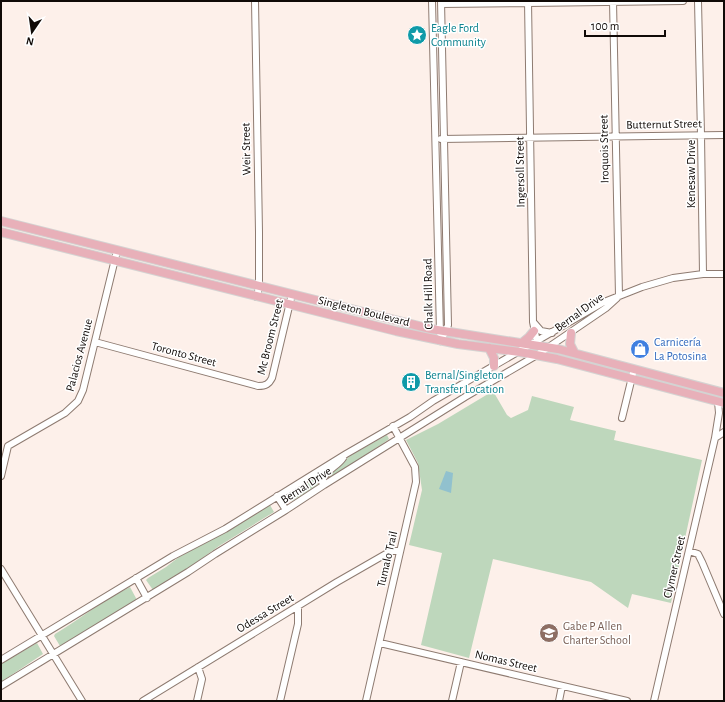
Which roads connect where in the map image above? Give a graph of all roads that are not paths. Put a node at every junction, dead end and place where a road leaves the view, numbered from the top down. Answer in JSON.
{"nodes":[{"id":1,"x":255,"y":1,"type":"edge"},
{"id":2,"x":432,"y":1,"type":"edge"},
{"id":3,"x":683,"y":1,"type":"edge"},
{"id":4,"x":698,"y":1,"type":"edge"},
{"id":5,"x":441,"y":2,"type":"edge"},
{"id":6,"x":528,"y":2,"type":"edge"},
{"id":7,"x":613,"y":2,"type":"edge"},
{"id":8,"x":433,"y":30,"type":"junction"},
{"id":9,"x":442,"y":30,"type":"junction"},
{"id":10,"x":433,"y":48,"type":"junction"},
{"id":11,"x":442,"y":48,"type":"junction"},
{"id":12,"x":702,"y":135,"type":"junction"},
{"id":13,"x":724,"y":135,"type":"edge"},
{"id":14,"x":615,"y":136,"type":"junction"},
{"id":15,"x":436,"y":138,"type":"junction"},
{"id":16,"x":531,"y":138,"type":"junction"},
{"id":17,"x":445,"y":139,"type":"junction"},
{"id":18,"x":1,"y":221,"type":"edge"},
{"id":19,"x":1,"y":232,"type":"edge"},
{"id":20,"x":74,"y":240,"type":"junction"},
{"id":21,"x":71,"y":250,"type":"junction"},
{"id":22,"x":117,"y":251,"type":"junction"},
{"id":23,"x":114,"y":261,"type":"junction"},
{"id":24,"x":703,"y":274,"type":"junction"},
{"id":25,"x":724,"y":274,"type":"edge"},
{"id":26,"x":259,"y":286,"type":"junction"},
{"id":27,"x":292,"y":294,"type":"junction"},
{"id":28,"x":619,"y":296,"type":"junction"},
{"id":29,"x":257,"y":297,"type":"junction"},
{"id":30,"x":290,"y":305,"type":"junction"},
{"id":31,"x":533,"y":322,"type":"junction"},
{"id":32,"x":443,"y":331,"type":"junction"},
{"id":33,"x":534,"y":331,"type":"junction"},
{"id":34,"x":552,"y":333,"type":"junction"},
{"id":35,"x":571,"y":333,"type":"junction"},
{"id":36,"x":440,"y":341,"type":"junction"},
{"id":37,"x":95,"y":342,"type":"junction"},
{"id":38,"x":523,"y":342,"type":"junction"},
{"id":39,"x":535,"y":343,"type":"junction"},
{"id":40,"x":549,"y":347,"type":"junction"},
{"id":41,"x":489,"y":348,"type":"junction"},
{"id":42,"x":520,"y":352,"type":"junction"},
{"id":43,"x":574,"y":352,"type":"junction"},
{"id":44,"x":537,"y":355,"type":"junction"},
{"id":45,"x":494,"y":366,"type":"junction"},
{"id":46,"x":634,"y":369,"type":"junction"},
{"id":47,"x":631,"y":379,"type":"junction"},
{"id":48,"x":268,"y":384,"type":"joint"},
{"id":49,"x":724,"y":393,"type":"edge"},
{"id":50,"x":721,"y":402,"type":"edge"},
{"id":51,"x":622,"y":418,"type":"dead end"},
{"id":52,"x":393,"y":426,"type":"junction"},
{"id":53,"x":724,"y":432,"type":"edge"},
{"id":54,"x":715,"y":438,"type":"junction"},
{"id":55,"x":399,"y":439,"type":"junction"},
{"id":56,"x":1,"y":444,"type":"edge"},
{"id":57,"x":8,"y":446,"type":"junction"},
{"id":58,"x":346,"y":454,"type":"junction"},
{"id":59,"x":1,"y":476,"type":"edge"},
{"id":60,"x":324,"y":485,"type":"junction"},
{"id":61,"x":277,"y":496,"type":"junction"},
{"id":62,"x":286,"y":510,"type":"junction"},
{"id":63,"x":689,"y":551,"type":"junction"},
{"id":64,"x":400,"y":552,"type":"junction"},
{"id":65,"x":1,"y":569,"type":"edge"},
{"id":66,"x":136,"y":578,"type":"junction"},
{"id":67,"x":147,"y":598,"type":"junction"},
{"id":68,"x":298,"y":606,"type":"junction"},
{"id":69,"x":724,"y":614,"type":"edge"},
{"id":70,"x":42,"y":635,"type":"junction"},
{"id":71,"x":380,"y":643,"type":"junction"},
{"id":72,"x":54,"y":654,"type":"junction"},
{"id":73,"x":1,"y":660,"type":"edge"},
{"id":74,"x":461,"y":662,"type":"junction"},
{"id":75,"x":198,"y":667,"type":"junction"},
{"id":76,"x":1,"y":686,"type":"edge"},
{"id":77,"x":562,"y":686,"type":"junction"},
{"id":78,"x":82,"y":701,"type":"edge"},
{"id":79,"x":144,"y":701,"type":"edge"},
{"id":80,"x":197,"y":701,"type":"edge"},
{"id":81,"x":280,"y":701,"type":"edge"},
{"id":82,"x":366,"y":701,"type":"edge"},
{"id":83,"x":452,"y":701,"type":"edge"},
{"id":84,"x":559,"y":701,"type":"edge"},
{"id":85,"x":627,"y":701,"type":"edge"},
{"id":86,"x":654,"y":701,"type":"edge"}],
"edges":[{"from":1,"to":26,"type":"street","name":"Weir Street"},
{"from":2,"to":8,"type":"street","name":"Chalk Hill Road"},
{"from":3,"to":7,"type":"street"},
{"from":4,"to":12,"type":"street","name":"Kenesaw Drive"},
{"from":5,"to":6,"type":"street"},
{"from":5,"to":9,"type":"street","name":"Chalk Hill Road"},
{"from":6,"to":7,"type":"street"},
{"from":6,"to":16,"type":"street","name":"Ingersoll Street"},
{"from":7,"to":14,"type":"street","name":"Iroquois Street"},
{"from":8,"to":9,"type":"street"},
{"from":8,"to":10,"type":"street","name":"Chalk Hill Road"},
{"from":9,"to":11,"type":"street","name":"Chalk Hill Road"},
{"from":10,"to":11,"type":"street"},
{"from":10,"to":15,"type":"street","name":"Chalk Hill Road"},
{"from":11,"to":17,"type":"street","name":"Chalk Hill Road"},
{"from":12,"to":13,"type":"street","name":"Butternut Street"},
{"from":12,"to":14,"type":"street","name":"Butternut Street"},
{"from":12,"to":24,"type":"street","name":"Kenesaw Drive"},
{"from":14,"to":16,"type":"street","name":"Butternut Street"},
{"from":14,"to":28,"type":"street","name":"Iroquois Street"},
{"from":15,"to":17,"type":"street","name":"Butternut Street"},
{"from":15,"to":32,"type":"street","name":"Chalk Hill Road"},
{"from":16,"to":17,"type":"street","name":"Butternut Street"},
{"from":16,"to":31,"type":"street","name":"Ingersoll Street"},
{"from":17,"to":32,"type":"street","name":"Chalk Hill Road"},
{"from":18,"to":20,"type":"main road","name":"Singleton Boulevard"},
{"from":19,"to":21,"type":"main road","name":"Singleton Boulevard"},
{"from":20,"to":21,"type":"main road"},
{"from":20,"to":22,"type":"main road","name":"Singleton Boulevard"},
{"from":21,"to":23,"type":"main road","name":"Singleton Boulevard"},
{"from":22,"to":23,"type":"street","name":"Palacios Avenue"},
{"from":22,"to":26,"type":"main road","name":"Singleton Boulevard"},
{"from":23,"to":29,"type":"main road","name":"Singleton Boulevard"},
{"from":23,"to":37,"type":"street","name":"Palacios Avenue"},
{"from":24,"to":25,"type":"street","name":"Bernal Drive"},
{"from":24,"to":28,"type":"street","name":"Bernal Drive"},
{"from":26,"to":27,"type":"main road","name":"Singleton Boulevard"},
{"from":26,"to":29,"type":"street","name":"Weir Street"},
{"from":27,"to":30,"type":"street","name":"Mc Broom Street"},
{"from":27,"to":32,"type":"main road","name":"Singleton Boulevard"},
{"from":28,"to":34,"type":"street","name":"Bernal Drive"},
{"from":28,"to":35,"type":"street","name":"Bernal Drive"},
{"from":29,"to":30,"type":"main road","name":"Singleton Boulevard"},
{"from":30,"to":36,"type":"main road","name":"Singleton Boulevard"},
{"from":30,"to":48,"type":"street","name":"Mc Broom Street"},
{"from":31,"to":33,"type":"street","name":"Ingersoll Street"},
{"from":31,"to":34,"type":"street"},
{"from":32,"to":36,"type":"street","name":"Chalk Hill Road"},
{"from":32,"to":38,"type":"main road","name":"Singleton Boulevard"},
{"from":33,"to":38,"type":"main road"},
{"from":33,"to":39,"type":"street","name":"Ingersoll Street"},
{"from":34,"to":39,"type":"street","name":"Bernal Drive"},
{"from":35,"to":40,"type":"street","name":"Bernal Drive"},
{"from":35,"to":43,"type":"main road"},
{"from":36,"to":41,"type":"main road","name":"Singleton Boulevard"},
{"from":37,"to":48,"type":"street","name":"Toronto Street"},
{"from":37,"to":57,"type":"street","name":"Palacios Avenue"},
{"from":38,"to":39,"type":"main road","name":"Singleton Boulevard"},
{"from":39,"to":40,"type":"main road","name":"Singleton Boulevard"},
{"from":39,"to":42,"type":"street","name":"Bernal Drive"},
{"from":40,"to":43,"type":"main road","name":"Singleton Boulevard"},
{"from":40,"to":44,"type":"street","name":"Bernal Drive"},
{"from":41,"to":42,"type":"main road","name":"Singleton Boulevard"},
{"from":41,"to":45,"type":"main road"},
{"from":42,"to":44,"type":"main road","name":"Singleton Boulevard"},
{"from":42,"to":45,"type":"street","name":"Bernal Drive"},
{"from":43,"to":46,"type":"main road","name":"Singleton Boulevard"},
{"from":44,"to":47,"type":"main road","name":"Singleton Boulevard"},
{"from":44,"to":55,"type":"street","name":"Bernal Drive"},
{"from":45,"to":52,"type":"street","name":"Bernal Drive"},
{"from":46,"to":47,"type":"street"},
{"from":46,"to":49,"type":"main road","name":"Singleton Boulevard"},
{"from":47,"to":50,"type":"main road","name":"Singleton Boulevard"},
{"from":47,"to":51,"type":"street"},
{"from":50,"to":54,"type":"street","name":"Clymer Street"},
{"from":52,"to":55,"type":"street","name":"Tumalo Trail"},
{"from":52,"to":58,"type":"street","name":"Bernal Drive"},
{"from":53,"to":54,"type":"street"},
{"from":54,"to":63,"type":"street","name":"Clymer Street"},
{"from":55,"to":60,"type":"street","name":"Bernal Drive"},
{"from":55,"to":64,"type":"street","name":"Tumalo Trail"},
{"from":56,"to":57,"type":"street"},
{"from":57,"to":59,"type":"street"},
{"from":58,"to":60,"type":"street"},
{"from":58,"to":61,"type":"street","name":"Bernal Drive"},
{"from":60,"to":62,"type":"street","name":"Bernal Drive"},
{"from":61,"to":62,"type":"street"},
{"from":61,"to":66,"type":"street","name":"Bernal Drive"},
{"from":62,"to":67,"type":"street","name":"Bernal Drive"},
{"from":63,"to":69,"type":"street"},
{"from":63,"to":86,"type":"street","name":"Clymer Street"},
{"from":64,"to":68,"type":"street","name":"Odessa Street"},
{"from":64,"to":71,"type":"street","name":"Tumalo Trail"},
{"from":65,"to":70,"type":"street"},
{"from":66,"to":67,"type":"street"},
{"from":66,"to":70,"type":"street","name":"Bernal Drive"},
{"from":67,"to":72,"type":"street","name":"Bernal Drive"},
{"from":68,"to":75,"type":"street","name":"Odessa Street"},
{"from":68,"to":81,"type":"street"},
{"from":70,"to":72,"type":"street"},
{"from":70,"to":73,"type":"street","name":"Bernal Drive"},
{"from":71,"to":74,"type":"street","name":"Nomas Street"},
{"from":71,"to":82,"type":"street","name":"Tumalo Trail"},
{"from":72,"to":76,"type":"street","name":"Bernal Drive"},
{"from":72,"to":78,"type":"street"},
{"from":74,"to":77,"type":"street","name":"Nomas Street"},
{"from":74,"to":83,"type":"street"},
{"from":75,"to":79,"type":"street","name":"Odessa Street"},
{"from":75,"to":80,"type":"street"},
{"from":77,"to":84,"type":"street"},
{"from":77,"to":85,"type":"street","name":"Nomas Street"}]}
